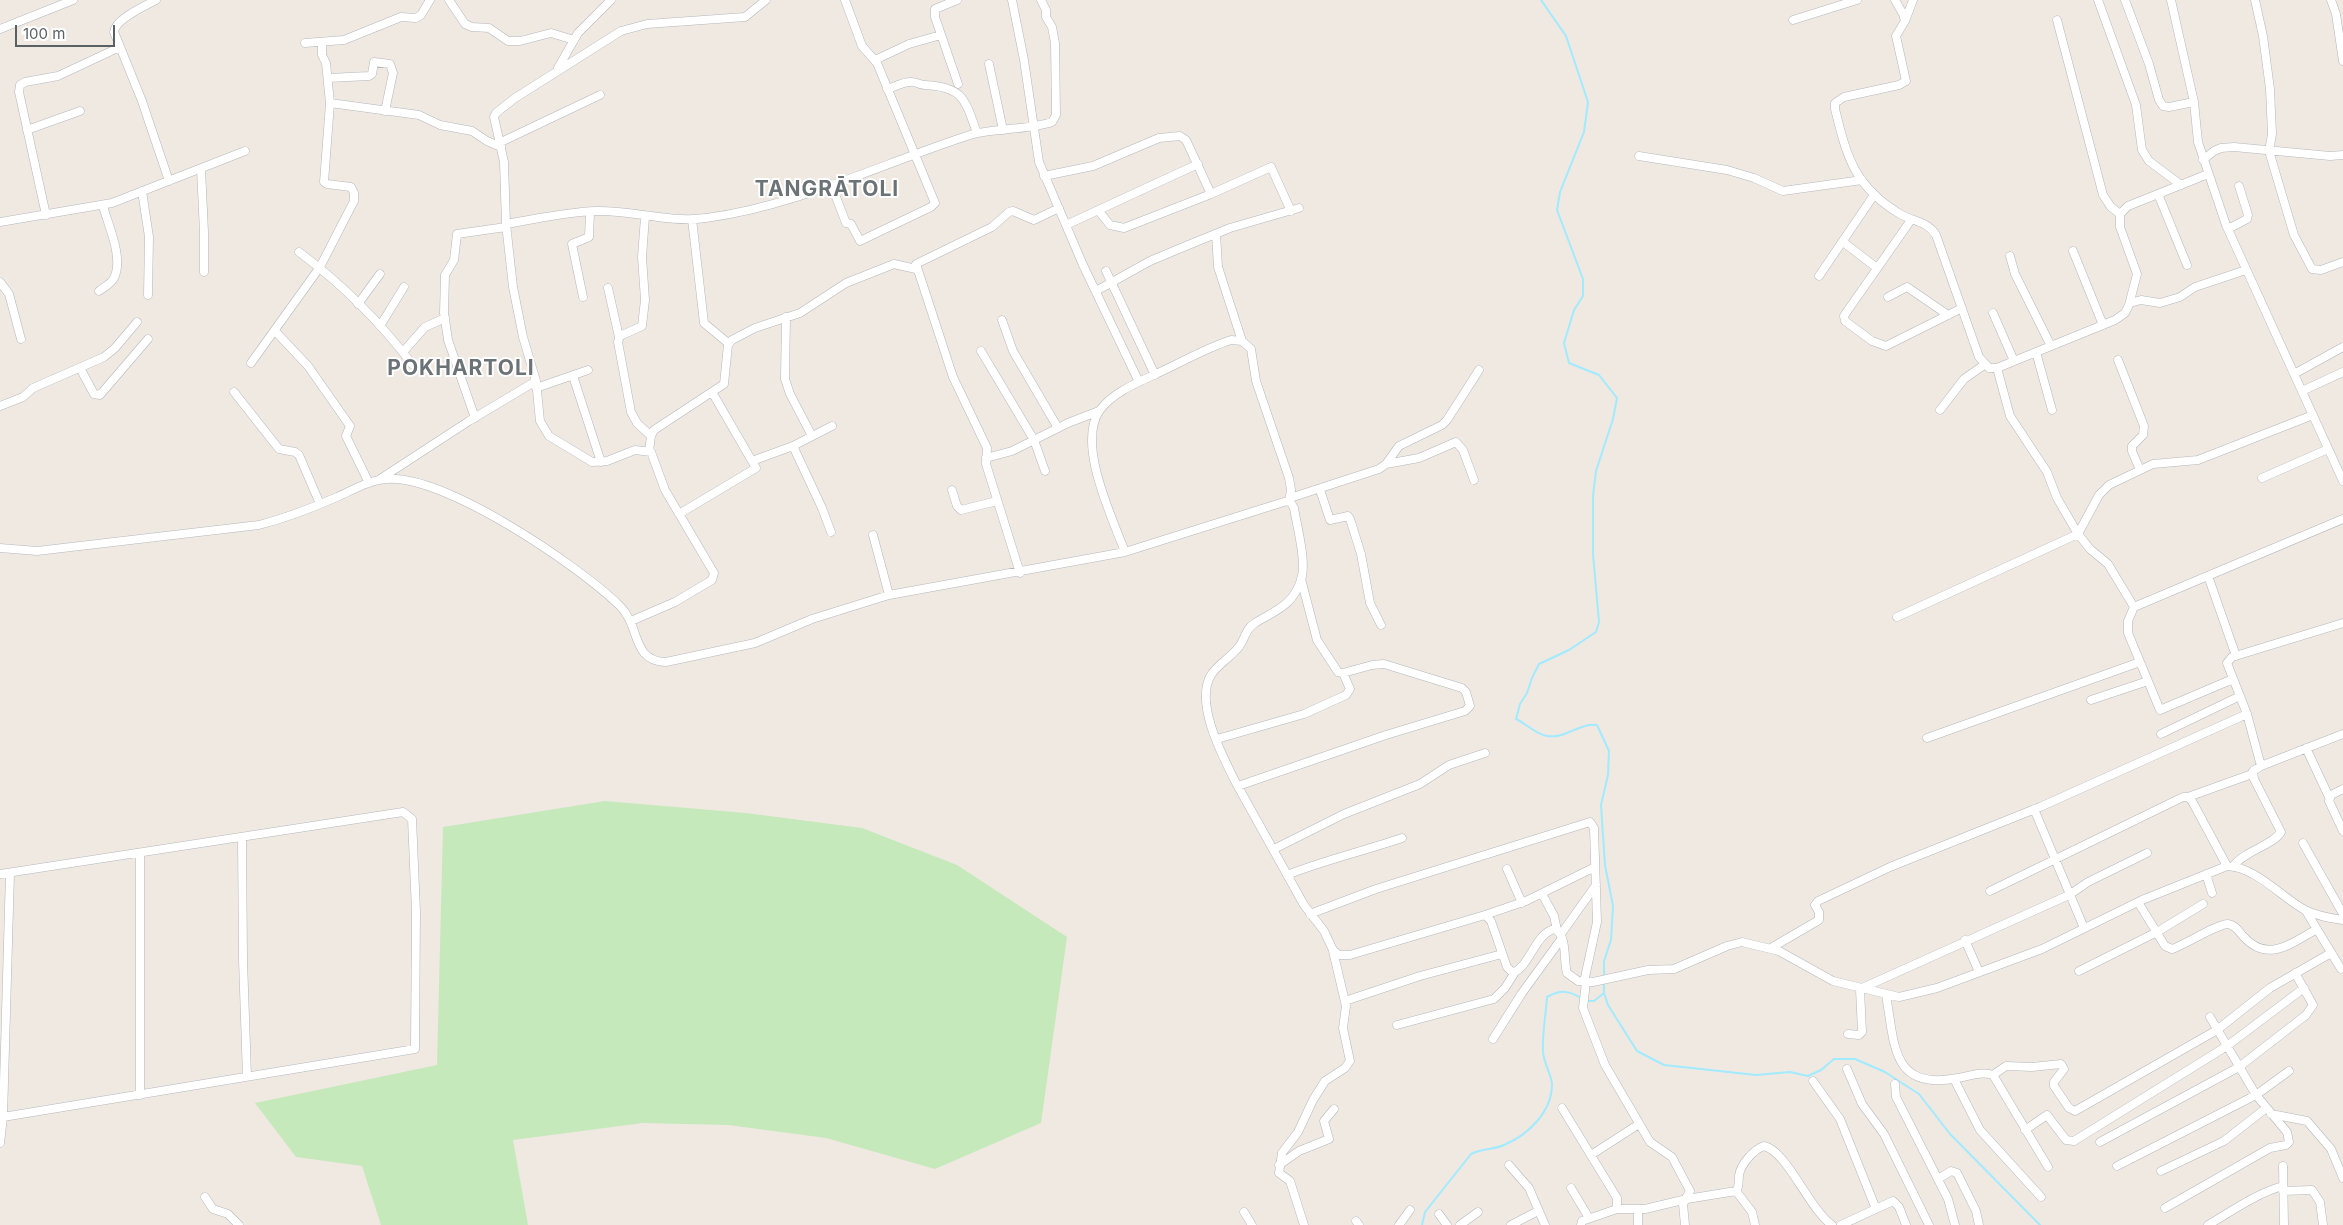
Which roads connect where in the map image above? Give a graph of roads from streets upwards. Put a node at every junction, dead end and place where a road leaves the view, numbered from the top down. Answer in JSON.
{"nodes":[{"id":1,"x":73,"y":0,"type":"edge"},
{"id":2,"x":156,"y":0,"type":"edge"},
{"id":3,"x":430,"y":0,"type":"edge"},
{"id":4,"x":449,"y":0,"type":"edge"},
{"id":5,"x":611,"y":0,"type":"edge"},
{"id":6,"x":766,"y":0,"type":"edge"},
{"id":7,"x":845,"y":0,"type":"edge"},
{"id":8,"x":957,"y":0,"type":"edge"},
{"id":9,"x":1012,"y":0,"type":"edge"},
{"id":10,"x":1041,"y":0,"type":"edge"},
{"id":11,"x":1857,"y":0,"type":"edge"},
{"id":12,"x":1895,"y":0,"type":"edge"},
{"id":13,"x":1913,"y":0,"type":"edge"},
{"id":14,"x":2098,"y":0,"type":"edge"},
{"id":15,"x":2125,"y":0,"type":"edge"},
{"id":16,"x":2171,"y":0,"type":"edge"},
{"id":17,"x":2255,"y":0,"type":"edge"},
{"id":18,"x":2331,"y":0,"type":"edge"},
{"id":19,"x":1793,"y":20,"type":"dead end"},
{"id":20,"x":2058,"y":20,"type":"dead end"},
{"id":21,"x":1905,"y":21,"type":"junction"},
{"id":22,"x":0,"y":29,"type":"edge"},
{"id":23,"x":941,"y":35,"type":"junction"},
{"id":24,"x":574,"y":40,"type":"junction"},
{"id":25,"x":322,"y":42,"type":"junction"},
{"id":26,"x":305,"y":43,"type":"dead end"},
{"id":27,"x":120,"y":47,"type":"junction"},
{"id":28,"x":875,"y":60,"type":"junction"},
{"id":29,"x":2343,"y":62,"type":"edge"},
{"id":30,"x":989,"y":64,"type":"dead end"},
{"id":31,"x":557,"y":70,"type":"junction"},
{"id":32,"x":328,"y":78,"type":"junction"},
{"id":33,"x":958,"y":84,"type":"dead end"},
{"id":34,"x":888,"y":89,"type":"junction"},
{"id":35,"x":600,"y":95,"type":"dead end"},
{"id":36,"x":2194,"y":102,"type":"junction"},
{"id":37,"x":330,"y":103,"type":"junction"},
{"id":38,"x":80,"y":111,"type":"dead end"},
{"id":39,"x":384,"y":111,"type":"junction"},
{"id":40,"x":1033,"y":128,"type":"junction"},
{"id":41,"x":27,"y":130,"type":"junction"},
{"id":42,"x":1003,"y":130,"type":"junction"},
{"id":43,"x":977,"y":133,"type":"junction"},
{"id":44,"x":500,"y":145,"type":"junction"},
{"id":45,"x":245,"y":151,"type":"dead end"},
{"id":46,"x":2269,"y":151,"type":"junction"},
{"id":47,"x":913,"y":155,"type":"junction"},
{"id":48,"x":2343,"y":155,"type":"edge"},
{"id":49,"x":1639,"y":156,"type":"dead end"},
{"id":50,"x":2203,"y":160,"type":"junction"},
{"id":51,"x":1198,"y":164,"type":"junction"},
{"id":52,"x":201,"y":169,"type":"junction"},
{"id":53,"x":2208,"y":174,"type":"junction"},
{"id":54,"x":1044,"y":176,"type":"junction"},
{"id":55,"x":1862,"y":180,"type":"junction"},
{"id":56,"x":169,"y":181,"type":"junction"},
{"id":57,"x":830,"y":184,"type":"junction"},
{"id":58,"x":2181,"y":185,"type":"junction"},
{"id":59,"x":2239,"y":186,"type":"dead end"},
{"id":60,"x":142,"y":191,"type":"junction"},
{"id":61,"x":1211,"y":194,"type":"junction"},
{"id":62,"x":2158,"y":194,"type":"junction"},
{"id":63,"x":1874,"y":195,"type":"junction"},
{"id":64,"x":103,"y":206,"type":"junction"},
{"id":65,"x":1058,"y":208,"type":"junction"},
{"id":66,"x":1299,"y":208,"type":"dead end"},
{"id":67,"x":1098,"y":210,"type":"junction"},
{"id":68,"x":1291,"y":211,"type":"junction"},
{"id":69,"x":590,"y":212,"type":"junction"},
{"id":70,"x":2120,"y":214,"type":"junction"},
{"id":71,"x":46,"y":215,"type":"junction"},
{"id":72,"x":645,"y":217,"type":"junction"},
{"id":73,"x":692,"y":218,"type":"junction"},
{"id":74,"x":1911,"y":220,"type":"junction"},
{"id":75,"x":0,"y":222,"type":"edge"},
{"id":76,"x":1066,"y":225,"type":"junction"},
{"id":77,"x":506,"y":226,"type":"junction"},
{"id":78,"x":2228,"y":229,"type":"junction"},
{"id":79,"x":1216,"y":234,"type":"junction"},
{"id":80,"x":1842,"y":242,"type":"junction"},
{"id":81,"x":2073,"y":251,"type":"dead end"},
{"id":82,"x":300,"y":252,"type":"dead end"},
{"id":83,"x":2010,"y":256,"type":"dead end"},
{"id":84,"x":2343,"y":262,"type":"edge"},
{"id":85,"x":2187,"y":265,"type":"dead end"},
{"id":86,"x":320,"y":268,"type":"junction"},
{"id":87,"x":1877,"y":268,"type":"junction"},
{"id":88,"x":916,"y":269,"type":"junction"},
{"id":89,"x":2246,"y":270,"type":"junction"},
{"id":90,"x":1106,"y":271,"type":"dead end"},
{"id":91,"x":204,"y":272,"type":"dead end"},
{"id":92,"x":380,"y":274,"type":"dead end"},
{"id":93,"x":1819,"y":276,"type":"dead end"},
{"id":94,"x":0,"y":282,"type":"edge"},
{"id":95,"x":1112,"y":284,"type":"junction"},
{"id":96,"x":404,"y":287,"type":"dead end"},
{"id":97,"x":608,"y":288,"type":"dead end"},
{"id":98,"x":99,"y":291,"type":"dead end"},
{"id":99,"x":1096,"y":291,"type":"junction"},
{"id":100,"x":148,"y":294,"type":"dead end"},
{"id":101,"x":583,"y":296,"type":"dead end"},
{"id":102,"x":1888,"y":297,"type":"dead end"},
{"id":103,"x":2130,"y":303,"type":"junction"},
{"id":104,"x":358,"y":304,"type":"junction"},
{"id":105,"x":1962,"y":308,"type":"junction"},
{"id":106,"x":1993,"y":313,"type":"dead end"},
{"id":107,"x":1948,"y":315,"type":"junction"},
{"id":108,"x":445,"y":318,"type":"junction"},
{"id":109,"x":786,"y":318,"type":"junction"},
{"id":110,"x":1002,"y":320,"type":"dead end"},
{"id":111,"x":137,"y":322,"type":"dead end"},
{"id":112,"x":2103,"y":325,"type":"junction"},
{"id":113,"x":380,"y":326,"type":"junction"},
{"id":114,"x":275,"y":331,"type":"junction"},
{"id":115,"x":21,"y":338,"type":"dead end"},
{"id":116,"x":619,"y":338,"type":"junction"},
{"id":117,"x":148,"y":339,"type":"dead end"},
{"id":118,"x":1242,"y":340,"type":"junction"},
{"id":119,"x":728,"y":343,"type":"junction"},
{"id":120,"x":2052,"y":346,"type":"junction"},
{"id":121,"x":2343,"y":347,"type":"edge"},
{"id":122,"x":981,"y":351,"type":"dead end"},
{"id":123,"x":403,"y":352,"type":"junction"},
{"id":124,"x":2036,"y":352,"type":"junction"},
{"id":125,"x":2118,"y":360,"type":"dead end"},
{"id":126,"x":2014,"y":361,"type":"junction"},
{"id":127,"x":251,"y":363,"type":"dead end"},
{"id":128,"x":412,"y":364,"type":"dead end"},
{"id":129,"x":1984,"y":365,"type":"junction"},
{"id":130,"x":80,"y":368,"type":"junction"},
{"id":131,"x":1997,"y":368,"type":"junction"},
{"id":132,"x":588,"y":370,"type":"dead end"},
{"id":133,"x":1479,"y":370,"type":"dead end"},
{"id":134,"x":2343,"y":372,"type":"edge"},
{"id":135,"x":2294,"y":374,"type":"junction"},
{"id":136,"x":1155,"y":375,"type":"junction"},
{"id":137,"x":573,"y":376,"type":"junction"},
{"id":138,"x":1139,"y":382,"type":"junction"},
{"id":139,"x":536,"y":385,"type":"junction"},
{"id":140,"x":2302,"y":391,"type":"junction"},
{"id":141,"x":234,"y":392,"type":"dead end"},
{"id":142,"x":712,"y":392,"type":"junction"},
{"id":143,"x":0,"y":406,"type":"edge"},
{"id":144,"x":1940,"y":410,"type":"dead end"},
{"id":145,"x":2052,"y":410,"type":"dead end"},
{"id":146,"x":1099,"y":411,"type":"junction"},
{"id":147,"x":2313,"y":415,"type":"junction"},
{"id":148,"x":475,"y":418,"type":"junction"},
{"id":149,"x":832,"y":426,"type":"dead end"},
{"id":150,"x":1058,"y":428,"type":"junction"},
{"id":151,"x":651,"y":436,"type":"junction"},
{"id":152,"x":812,"y":436,"type":"junction"},
{"id":153,"x":1034,"y":440,"type":"junction"},
{"id":154,"x":793,"y":446,"type":"junction"},
{"id":155,"x":2328,"y":449,"type":"junction"},
{"id":156,"x":650,"y":451,"type":"junction"},
{"id":157,"x":986,"y":458,"type":"junction"},
{"id":158,"x":752,"y":461,"type":"junction"},
{"id":159,"x":601,"y":462,"type":"junction"},
{"id":160,"x":1386,"y":464,"type":"junction"},
{"id":161,"x":2140,"y":470,"type":"junction"},
{"id":162,"x":1045,"y":471,"type":"dead end"},
{"id":163,"x":2262,"y":478,"type":"dead end"},
{"id":164,"x":378,"y":480,"type":"junction"},
{"id":165,"x":1474,"y":480,"type":"dead end"},
{"id":166,"x":2343,"y":481,"type":"edge"},
{"id":167,"x":369,"y":483,"type":"junction"},
{"id":168,"x":952,"y":490,"type":"dead end"},
{"id":169,"x":1320,"y":490,"type":"junction"},
{"id":170,"x":1290,"y":500,"type":"junction"},
{"id":171,"x":997,"y":501,"type":"junction"},
{"id":172,"x":320,"y":504,"type":"junction"},
{"id":173,"x":679,"y":514,"type":"junction"},
{"id":174,"x":2343,"y":519,"type":"edge"},
{"id":175,"x":831,"y":532,"type":"dead end"},
{"id":176,"x":2078,"y":534,"type":"junction"},
{"id":177,"x":873,"y":535,"type":"dead end"},
{"id":178,"x":0,"y":548,"type":"edge"},
{"id":179,"x":1125,"y":552,"type":"junction"},
{"id":180,"x":1020,"y":573,"type":"junction"},
{"id":181,"x":2208,"y":576,"type":"junction"},
{"id":182,"x":1301,"y":579,"type":"junction"},
{"id":183,"x":889,"y":595,"type":"junction"},
{"id":184,"x":2134,"y":607,"type":"junction"},
{"id":185,"x":1897,"y":617,"type":"dead end"},
{"id":186,"x":631,"y":621,"type":"junction"},
{"id":187,"x":2343,"y":623,"type":"edge"},
{"id":188,"x":1381,"y":625,"type":"dead end"},
{"id":189,"x":2236,"y":656,"type":"junction"},
{"id":190,"x":2140,"y":662,"type":"junction"},
{"id":191,"x":1343,"y":673,"type":"junction"},
{"id":192,"x":2232,"y":679,"type":"junction"},
{"id":193,"x":2148,"y":681,"type":"junction"},
{"id":194,"x":2240,"y":696,"type":"junction"},
{"id":195,"x":2091,"y":700,"type":"dead end"},
{"id":196,"x":2247,"y":714,"type":"junction"},
{"id":197,"x":2161,"y":734,"type":"dead end"},
{"id":198,"x":2343,"y":734,"type":"edge"},
{"id":199,"x":1927,"y":738,"type":"dead end"},
{"id":200,"x":1217,"y":739,"type":"junction"},
{"id":201,"x":2306,"y":748,"type":"junction"},
{"id":202,"x":1485,"y":753,"type":"dead end"},
{"id":203,"x":2261,"y":766,"type":"junction"},
{"id":204,"x":2252,"y":774,"type":"junction"},
{"id":205,"x":1238,"y":786,"type":"junction"},
{"id":206,"x":2343,"y":789,"type":"edge"},
{"id":207,"x":2188,"y":797,"type":"junction"},
{"id":208,"x":2329,"y":798,"type":"junction"},
{"id":209,"x":2034,"y":809,"type":"junction"},
{"id":210,"x":2343,"y":831,"type":"edge"},
{"id":211,"x":242,"y":838,"type":"junction"},
{"id":212,"x":1402,"y":838,"type":"dead end"},
{"id":213,"x":2303,"y":843,"type":"dead end"},
{"id":214,"x":1274,"y":849,"type":"junction"},
{"id":215,"x":140,"y":853,"type":"junction"},
{"id":216,"x":2147,"y":853,"type":"dead end"},
{"id":217,"x":2054,"y":860,"type":"junction"},
{"id":218,"x":2230,"y":866,"type":"junction"},
{"id":219,"x":1595,"y":867,"type":"junction"},
{"id":220,"x":1507,"y":869,"type":"dead end"},
{"id":221,"x":10,"y":873,"type":"junction"},
{"id":222,"x":0,"y":874,"type":"edge"},
{"id":223,"x":2206,"y":874,"type":"junction"},
{"id":224,"x":1287,"y":875,"type":"junction"},
{"id":225,"x":1596,"y":885,"type":"junction"},
{"id":226,"x":1990,"y":891,"type":"dead end"},
{"id":227,"x":2212,"y":893,"type":"dead end"},
{"id":228,"x":1542,"y":894,"type":"junction"},
{"id":229,"x":2069,"y":894,"type":"junction"},
{"id":230,"x":2138,"y":902,"type":"junction"},
{"id":231,"x":1522,"y":903,"type":"junction"},
{"id":232,"x":2203,"y":904,"type":"dead end"},
{"id":233,"x":2306,"y":911,"type":"junction"},
{"id":234,"x":1310,"y":914,"type":"junction"},
{"id":235,"x":2343,"y":914,"type":"edge"},
{"id":236,"x":1485,"y":916,"type":"junction"},
{"id":237,"x":2343,"y":920,"type":"edge"},
{"id":238,"x":2084,"y":928,"type":"junction"},
{"id":239,"x":2317,"y":929,"type":"junction"},
{"id":240,"x":2157,"y":932,"type":"junction"},
{"id":241,"x":1560,"y":934,"type":"junction"},
{"id":242,"x":1965,"y":940,"type":"junction"},
{"id":243,"x":1771,"y":948,"type":"junction"},
{"id":244,"x":1333,"y":950,"type":"junction"},
{"id":245,"x":2331,"y":953,"type":"junction"},
{"id":246,"x":1502,"y":954,"type":"junction"},
{"id":247,"x":2341,"y":969,"type":"dead end"},
{"id":248,"x":2079,"y":971,"type":"dead end"},
{"id":249,"x":1515,"y":972,"type":"junction"},
{"id":250,"x":1979,"y":972,"type":"junction"},
{"id":251,"x":2295,"y":973,"type":"junction"},
{"id":252,"x":1588,"y":982,"type":"junction"},
{"id":253,"x":2304,"y":988,"type":"junction"},
{"id":254,"x":1860,"y":989,"type":"junction"},
{"id":255,"x":1886,"y":995,"type":"junction"},
{"id":256,"x":1345,"y":1001,"type":"junction"},
{"id":257,"x":3,"y":1008,"type":"edge"},
{"id":258,"x":2210,"y":1017,"type":"dead end"},
{"id":259,"x":1397,"y":1025,"type":"dead end"},
{"id":260,"x":2217,"y":1030,"type":"junction"},
{"id":261,"x":1848,"y":1034,"type":"dead end"},
{"id":262,"x":1493,"y":1039,"type":"dead end"},
{"id":263,"x":2227,"y":1046,"type":"junction"},
{"id":264,"x":2239,"y":1067,"type":"junction"},
{"id":265,"x":1847,"y":1069,"type":"dead end"},
{"id":266,"x":2289,"y":1071,"type":"dead end"},
{"id":267,"x":1992,"y":1075,"type":"junction"},
{"id":268,"x":247,"y":1076,"type":"junction"},
{"id":269,"x":1954,"y":1079,"type":"junction"},
{"id":270,"x":1814,"y":1081,"type":"dead end"},
{"id":271,"x":1894,"y":1084,"type":"dead end"},
{"id":272,"x":140,"y":1095,"type":"junction"},
{"id":273,"x":2256,"y":1095,"type":"junction"},
{"id":274,"x":1562,"y":1108,"type":"dead end"},
{"id":275,"x":1334,"y":1109,"type":"dead end"},
{"id":276,"x":2268,"y":1111,"type":"junction"},
{"id":277,"x":3,"y":1117,"type":"junction"},
{"id":278,"x":1639,"y":1124,"type":"junction"},
{"id":279,"x":2025,"y":1130,"type":"junction"},
{"id":280,"x":2100,"y":1142,"type":"dead end"},
{"id":281,"x":0,"y":1143,"type":"edge"},
{"id":282,"x":1591,"y":1155,"type":"junction"},
{"id":283,"x":1279,"y":1164,"type":"junction"},
{"id":284,"x":1509,"y":1165,"type":"dead end"},
{"id":285,"x":2048,"y":1166,"type":"dead end"},
{"id":286,"x":2117,"y":1166,"type":"dead end"},
{"id":287,"x":2283,"y":1166,"type":"dead end"},
{"id":288,"x":2161,"y":1171,"type":"dead end"},
{"id":289,"x":1938,"y":1178,"type":"junction"},
{"id":290,"x":2343,"y":1178,"type":"edge"},
{"id":291,"x":1571,"y":1188,"type":"dead end"},
{"id":292,"x":2283,"y":1189,"type":"junction"},
{"id":293,"x":1736,"y":1192,"type":"junction"},
{"id":294,"x":205,"y":1197,"type":"dead end"},
{"id":295,"x":2041,"y":1197,"type":"dead end"},
{"id":296,"x":1687,"y":1199,"type":"junction"},
{"id":297,"x":2165,"y":1208,"type":"dead end"},
{"id":298,"x":1617,"y":1209,"type":"junction"},
{"id":299,"x":1876,"y":1209,"type":"junction"},
{"id":300,"x":1410,"y":1210,"type":"dead end"},
{"id":301,"x":1638,"y":1210,"type":"junction"},
{"id":302,"x":1538,"y":1211,"type":"junction"},
{"id":303,"x":1244,"y":1212,"type":"dead end"},
{"id":304,"x":1478,"y":1212,"type":"dead end"},
{"id":305,"x":1440,"y":1214,"type":"dead end"},
{"id":306,"x":1589,"y":1218,"type":"junction"},
{"id":307,"x":239,"y":1225,"type":"edge"},
{"id":308,"x":1252,"y":1225,"type":"edge"},
{"id":309,"x":1304,"y":1225,"type":"edge"},
{"id":310,"x":1399,"y":1225,"type":"edge"},
{"id":311,"x":1447,"y":1225,"type":"edge"},
{"id":312,"x":1460,"y":1225,"type":"edge"},
{"id":313,"x":1511,"y":1225,"type":"edge"},
{"id":314,"x":1545,"y":1225,"type":"edge"},
{"id":315,"x":1581,"y":1225,"type":"edge"},
{"id":316,"x":1638,"y":1225,"type":"edge"},
{"id":317,"x":1685,"y":1225,"type":"edge"},
{"id":318,"x":1755,"y":1225,"type":"edge"},
{"id":319,"x":1832,"y":1225,"type":"edge"},
{"id":320,"x":1841,"y":1225,"type":"edge"},
{"id":321,"x":1906,"y":1225,"type":"edge"},
{"id":322,"x":1929,"y":1225,"type":"edge"},
{"id":323,"x":1955,"y":1225,"type":"edge"},
{"id":324,"x":1978,"y":1225,"type":"edge"},
{"id":325,"x":2208,"y":1225,"type":"edge"},
{"id":326,"x":2284,"y":1225,"type":"edge"},
{"id":327,"x":2323,"y":1225,"type":"edge"}],
"edges":[{"from":1,"to":22,"type":"street"},
{"from":2,"to":27,"type":"street"},
{"from":3,"to":25,"type":"street"},
{"from":4,"to":24,"type":"street"},
{"from":5,"to":24,"type":"street"},
{"from":6,"to":31,"type":"street"},
{"from":7,"to":28,"type":"street"},
{"from":8,"to":23,"type":"street"},
{"from":9,"to":40,"type":"street"},
{"from":10,"to":40,"type":"street"},
{"from":11,"to":19,"type":"street"},
{"from":12,"to":21,"type":"street"},
{"from":13,"to":21,"type":"street"},
{"from":14,"to":58,"type":"street"},
{"from":15,"to":36,"type":"street"},
{"from":16,"to":36,"type":"street"},
{"from":17,"to":46,"type":"street"},
{"from":18,"to":29,"type":"street"},
{"from":20,"to":70,"type":"street"},
{"from":21,"to":55,"type":"street"},
{"from":23,"to":28,"type":"street"},
{"from":23,"to":33,"type":"street"},
{"from":24,"to":31,"type":"street"},
{"from":25,"to":26,"type":"street"},
{"from":25,"to":32,"type":"street"},
{"from":27,"to":41,"type":"street"},
{"from":27,"to":56,"type":"street"},
{"from":28,"to":34,"type":"street"},
{"from":30,"to":42,"type":"street"},
{"from":31,"to":44,"type":"street"},
{"from":32,"to":37,"type":"street"},
{"from":32,"to":39,"type":"street"},
{"from":34,"to":43,"type":"street"},
{"from":34,"to":47,"type":"street"},
{"from":35,"to":44,"type":"street"},
{"from":36,"to":50,"type":"street"},
{"from":37,"to":39,"type":"street"},
{"from":37,"to":86,"type":"street"},
{"from":38,"to":41,"type":"street"},
{"from":39,"to":44,"type":"street"},
{"from":40,"to":42,"type":"street"},
{"from":40,"to":54,"type":"street"},
{"from":41,"to":71,"type":"street"},
{"from":42,"to":43,"type":"street"},
{"from":43,"to":47,"type":"street"},
{"from":44,"to":77,"type":"street"},
{"from":45,"to":52,"type":"street"},
{"from":46,"to":48,"type":"street"},
{"from":46,"to":50,"type":"street"},
{"from":46,"to":84,"type":"street"},
{"from":47,"to":57,"type":"street"},
{"from":47,"to":57,"type":"street"},
{"from":49,"to":55,"type":"street"},
{"from":50,"to":53,"type":"street"},
{"from":51,"to":54,"type":"street"},
{"from":51,"to":61,"type":"street"},
{"from":51,"to":67,"type":"street"},
{"from":52,"to":56,"type":"street"},
{"from":52,"to":91,"type":"street"},
{"from":53,"to":58,"type":"street"},
{"from":53,"to":78,"type":"street"},
{"from":54,"to":65,"type":"street"},
{"from":55,"to":63,"type":"street"},
{"from":56,"to":60,"type":"street"},
{"from":57,"to":73,"type":"street"},
{"from":58,"to":62,"type":"street"},
{"from":59,"to":78,"type":"street"},
{"from":60,"to":64,"type":"street"},
{"from":60,"to":100,"type":"street"},
{"from":61,"to":67,"type":"street"},
{"from":61,"to":68,"type":"street"},
{"from":62,"to":70,"type":"street"},
{"from":62,"to":85,"type":"street"},
{"from":63,"to":74,"type":"street"},
{"from":63,"to":80,"type":"street"},
{"from":64,"to":71,"type":"street"},
{"from":64,"to":98,"type":"street"},
{"from":65,"to":76,"type":"street"},
{"from":65,"to":88,"type":"street"},
{"from":66,"to":68,"type":"street"},
{"from":67,"to":76,"type":"street"},
{"from":68,"to":79,"type":"street"},
{"from":69,"to":72,"type":"street"},
{"from":69,"to":77,"type":"street"},
{"from":69,"to":101,"type":"street"},
{"from":70,"to":103,"type":"street"},
{"from":71,"to":75,"type":"street"},
{"from":72,"to":73,"type":"street"},
{"from":72,"to":116,"type":"street"},
{"from":73,"to":119,"type":"street"},
{"from":74,"to":87,"type":"street"},
{"from":74,"to":105,"type":"street"},
{"from":76,"to":99,"type":"street"},
{"from":77,"to":108,"type":"street"},
{"from":77,"to":139,"type":"street"},
{"from":78,"to":89,"type":"street"},
{"from":79,"to":95,"type":"street"},
{"from":79,"to":118,"type":"street"},
{"from":80,"to":87,"type":"street"},
{"from":80,"to":93,"type":"street"},
{"from":81,"to":112,"type":"street"},
{"from":82,"to":86,"type":"street"},
{"from":83,"to":120,"type":"street"},
{"from":86,"to":104,"type":"street"},
{"from":86,"to":114,"type":"street"},
{"from":87,"to":107,"type":"street"},
{"from":88,"to":109,"type":"street"},
{"from":88,"to":157,"type":"street"},
{"from":89,"to":103,"type":"street"},
{"from":89,"to":135,"type":"street"},
{"from":90,"to":95,"type":"street"},
{"from":92,"to":104,"type":"street"},
{"from":94,"to":115,"type":"street"},
{"from":95,"to":99,"type":"street"},
{"from":95,"to":136,"type":"street"},
{"from":96,"to":113,"type":"street"},
{"from":97,"to":116,"type":"street"},
{"from":99,"to":138,"type":"street"},
{"from":102,"to":107,"type":"street"},
{"from":103,"to":112,"type":"street"},
{"from":104,"to":113,"type":"street"},
{"from":105,"to":107,"type":"street"},
{"from":105,"to":129,"type":"street"},
{"from":106,"to":126,"type":"street"},
{"from":108,"to":123,"type":"street"},
{"from":108,"to":148,"type":"street"},
{"from":109,"to":119,"type":"street"},
{"from":109,"to":152,"type":"street"},
{"from":110,"to":150,"type":"street"},
{"from":111,"to":130,"type":"street"},
{"from":112,"to":120,"type":"street"},
{"from":113,"to":123,"type":"street"},
{"from":114,"to":127,"type":"street"},
{"from":114,"to":167,"type":"street"},
{"from":116,"to":151,"type":"street"},
{"from":117,"to":130,"type":"street"},
{"from":118,"to":136,"type":"street"},
{"from":118,"to":170,"type":"street"},
{"from":119,"to":142,"type":"street"},
{"from":120,"to":124,"type":"street"},
{"from":121,"to":135,"type":"street"},
{"from":122,"to":153,"type":"street"},
{"from":123,"to":128,"type":"street"},
{"from":124,"to":126,"type":"street"},
{"from":124,"to":145,"type":"street"},
{"from":125,"to":161,"type":"street"},
{"from":126,"to":131,"type":"street"},
{"from":129,"to":131,"type":"street"},
{"from":129,"to":144,"type":"street"},
{"from":130,"to":143,"type":"street"},
{"from":131,"to":176,"type":"street"},
{"from":132,"to":137,"type":"street"},
{"from":133,"to":160,"type":"street"},
{"from":134,"to":140,"type":"street"},
{"from":135,"to":140,"type":"street"},
{"from":136,"to":138,"type":"street"},
{"from":137,"to":139,"type":"street"},
{"from":137,"to":159,"type":"street"},
{"from":138,"to":146,"type":"street"},
{"from":139,"to":148,"type":"street"},
{"from":139,"to":159,"type":"street"},
{"from":140,"to":147,"type":"street"},
{"from":141,"to":172,"type":"street"},
{"from":142,"to":151,"type":"street"},
{"from":142,"to":158,"type":"street"},
{"from":146,"to":150,"type":"street"},
{"from":146,"to":179,"type":"street"},
{"from":147,"to":155,"type":"street"},
{"from":147,"to":161,"type":"street"},
{"from":148,"to":164,"type":"street"},
{"from":149,"to":152,"type":"street"},
{"from":150,"to":153,"type":"street"},
{"from":151,"to":156,"type":"street"},
{"from":152,"to":154,"type":"street"},
{"from":153,"to":157,"type":"street"},
{"from":153,"to":162,"type":"street"},
{"from":154,"to":158,"type":"street"},
{"from":154,"to":175,"type":"street"},
{"from":155,"to":163,"type":"street"},
{"from":155,"to":166,"type":"street"},
{"from":156,"to":159,"type":"street"},
{"from":156,"to":173,"type":"street"},
{"from":157,"to":171,"type":"street"},
{"from":158,"to":173,"type":"street"},
{"from":160,"to":165,"type":"street"},
{"from":160,"to":169,"type":"street"},
{"from":161,"to":176,"type":"street"},
{"from":164,"to":167,"type":"street"},
{"from":164,"to":186,"type":"street"},
{"from":167,"to":172,"type":"street"},
{"from":168,"to":171,"type":"street"},
{"from":169,"to":170,"type":"street"},
{"from":169,"to":188,"type":"street"},
{"from":170,"to":179,"type":"street"},
{"from":170,"to":182,"type":"street"},
{"from":171,"to":180,"type":"street"},
{"from":172,"to":178,"type":"street"},
{"from":173,"to":186,"type":"street"},
{"from":174,"to":181,"type":"street"},
{"from":176,"to":184,"type":"street"},
{"from":176,"to":185,"type":"street"},
{"from":177,"to":183,"type":"street"},
{"from":179,"to":180,"type":"street"},
{"from":180,"to":183,"type":"street"},
{"from":181,"to":184,"type":"street"},
{"from":181,"to":189,"type":"street"},
{"from":182,"to":191,"type":"street"},
{"from":182,"to":200,"type":"street"},
{"from":183,"to":186,"type":"street"},
{"from":184,"to":190,"type":"street"},
{"from":187,"to":189,"type":"street"},
{"from":189,"to":192,"type":"street"},
{"from":190,"to":193,"type":"street"},
{"from":190,"to":199,"type":"street"},
{"from":191,"to":200,"type":"street"},
{"from":191,"to":205,"type":"street"},
{"from":192,"to":193,"type":"street"},
{"from":192,"to":194,"type":"street"},
{"from":193,"to":195,"type":"street"},
{"from":194,"to":196,"type":"street"},
{"from":194,"to":197,"type":"street"},
{"from":196,"to":203,"type":"street"},
{"from":196,"to":209,"type":"street"},
{"from":198,"to":201,"type":"street"},
{"from":200,"to":205,"type":"street"},
{"from":201,"to":203,"type":"street"},
{"from":201,"to":208,"type":"street"},
{"from":202,"to":214,"type":"street"},
{"from":203,"to":204,"type":"street"},
{"from":204,"to":207,"type":"street"},
{"from":204,"to":218,"type":"street"},
{"from":205,"to":214,"type":"street"},
{"from":206,"to":208,"type":"street"},
{"from":207,"to":217,"type":"street"},
{"from":207,"to":218,"type":"street"},
{"from":208,"to":210,"type":"street"},
{"from":209,"to":217,"type":"street"},
{"from":209,"to":243,"type":"street"},
{"from":211,"to":215,"type":"street"},
{"from":211,"to":268,"type":"street"},
{"from":211,"to":268,"type":"street"},
{"from":212,"to":224,"type":"street"},
{"from":213,"to":235,"type":"street"},
{"from":214,"to":224,"type":"street"},
{"from":215,"to":221,"type":"street"},
{"from":215,"to":272,"type":"street"},
{"from":216,"to":229,"type":"street"},
{"from":217,"to":226,"type":"street"},
{"from":217,"to":229,"type":"street"},
{"from":218,"to":223,"type":"street"},
{"from":218,"to":233,"type":"street"},
{"from":219,"to":225,"type":"street"},
{"from":219,"to":228,"type":"street"},
{"from":219,"to":234,"type":"street"},
{"from":220,"to":231,"type":"street"},
{"from":221,"to":222,"type":"street"},
{"from":221,"to":257,"type":"street"},
{"from":223,"to":227,"type":"street"},
{"from":223,"to":230,"type":"street"},
{"from":224,"to":234,"type":"street"},
{"from":225,"to":241,"type":"street"},
{"from":225,"to":252,"type":"street"},
{"from":228,"to":231,"type":"street"},
{"from":228,"to":241,"type":"street"},
{"from":229,"to":238,"type":"street"},
{"from":229,"to":242,"type":"street"},
{"from":230,"to":238,"type":"street"},
{"from":230,"to":240,"type":"street"},
{"from":231,"to":236,"type":"street"},
{"from":232,"to":240,"type":"street"},
{"from":233,"to":237,"type":"street"},
{"from":233,"to":239,"type":"street"},
{"from":234,"to":244,"type":"street"},
{"from":236,"to":244,"type":"street"},
{"from":236,"to":246,"type":"street"},
{"from":238,"to":250,"type":"street"},
{"from":239,"to":240,"type":"street"},
{"from":239,"to":245,"type":"street"},
{"from":240,"to":248,"type":"street"},
{"from":241,"to":249,"type":"street"},
{"from":241,"to":252,"type":"street"},
{"from":241,"to":262,"type":"street"},
{"from":242,"to":250,"type":"street"},
{"from":242,"to":254,"type":"street"},
{"from":243,"to":252,"type":"street"},
{"from":243,"to":254,"type":"street"},
{"from":244,"to":256,"type":"street"},
{"from":245,"to":247,"type":"street"},
{"from":245,"to":251,"type":"street"},
{"from":246,"to":249,"type":"street"},
{"from":246,"to":256,"type":"street"},
{"from":249,"to":259,"type":"street"},
{"from":250,"to":255,"type":"street"},
{"from":251,"to":253,"type":"street"},
{"from":251,"to":260,"type":"street"},
{"from":252,"to":278,"type":"street"},
{"from":253,"to":263,"type":"street"},
{"from":253,"to":264,"type":"street"},
{"from":254,"to":255,"type":"street"},
{"from":254,"to":261,"type":"street"},
{"from":255,"to":269,"type":"street"},
{"from":256,"to":283,"type":"street"},
{"from":257,"to":277,"type":"street"},
{"from":258,"to":260,"type":"street"},
{"from":260,"to":263,"type":"street"},
{"from":260,"to":267,"type":"street"},
{"from":263,"to":264,"type":"street"},
{"from":263,"to":279,"type":"street"},
{"from":264,"to":273,"type":"street"},
{"from":264,"to":280,"type":"street"},
{"from":265,"to":322,"type":"street"},
{"from":266,"to":273,"type":"street"},
{"from":267,"to":269,"type":"street"},
{"from":267,"to":279,"type":"street"},
{"from":268,"to":272,"type":"street"},
{"from":269,"to":295,"type":"street"},
{"from":270,"to":299,"type":"street"},
{"from":271,"to":289,"type":"street"},
{"from":272,"to":277,"type":"street"},
{"from":273,"to":276,"type":"street"},
{"from":273,"to":286,"type":"street"},
{"from":274,"to":282,"type":"street"},
{"from":275,"to":283,"type":"street"},
{"from":276,"to":288,"type":"street"},
{"from":276,"to":290,"type":"street"},
{"from":276,"to":297,"type":"street"},
{"from":277,"to":281,"type":"street"},
{"from":278,"to":282,"type":"street"},
{"from":278,"to":296,"type":"street"},
{"from":279,"to":285,"type":"street"},
{"from":282,"to":298,"type":"street"},
{"from":283,"to":309,"type":"street"},
{"from":284,"to":302,"type":"street"},
{"from":287,"to":292,"type":"street"},
{"from":289,"to":323,"type":"street"},
{"from":289,"to":324,"type":"street"},
{"from":291,"to":306,"type":"street"},
{"from":292,"to":325,"type":"street"},
{"from":292,"to":326,"type":"street"},
{"from":292,"to":327,"type":"street"},
{"from":293,"to":296,"type":"street"},
{"from":293,"to":318,"type":"street"},
{"from":293,"to":319,"type":"street"},
{"from":294,"to":307,"type":"street"},
{"from":296,"to":301,"type":"street"},
{"from":296,"to":317,"type":"street"},
{"from":298,"to":301,"type":"street"},
{"from":298,"to":306,"type":"street"},
{"from":299,"to":320,"type":"street"},
{"from":299,"to":321,"type":"street"},
{"from":300,"to":310,"type":"street"},
{"from":301,"to":316,"type":"street"},
{"from":302,"to":313,"type":"street"},
{"from":302,"to":314,"type":"street"},
{"from":303,"to":308,"type":"street"},
{"from":304,"to":312,"type":"street"},
{"from":305,"to":311,"type":"street"},
{"from":306,"to":315,"type":"street"}]}
